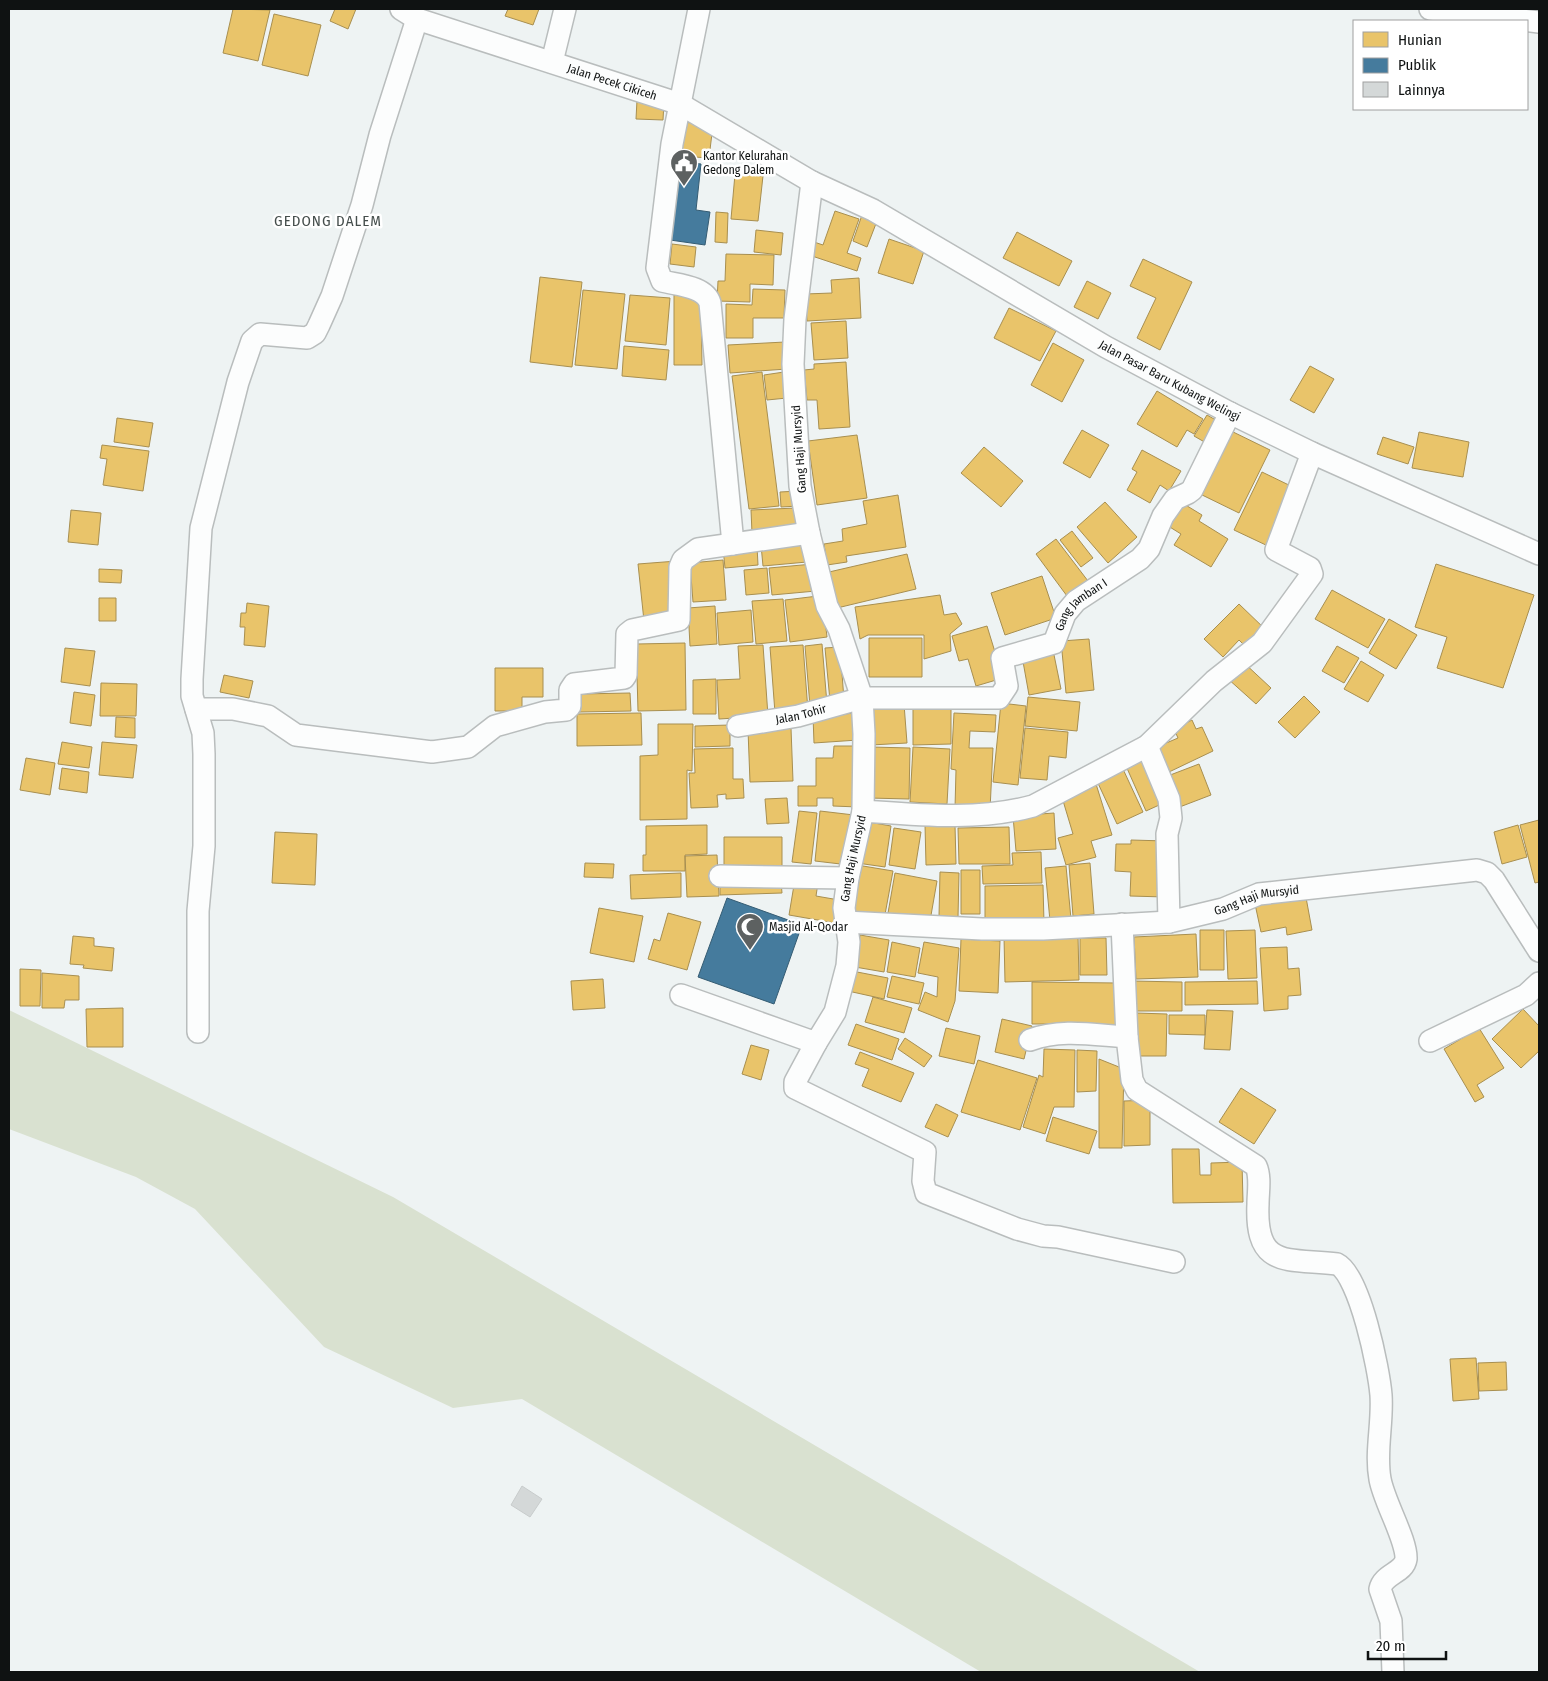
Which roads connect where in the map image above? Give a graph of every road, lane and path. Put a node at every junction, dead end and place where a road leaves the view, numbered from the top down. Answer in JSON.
{"nodes":[{"id":1,"x":565,"y":9,"type":"edge"},
{"id":2,"x":699,"y":9,"type":"edge"},
{"id":3,"x":1430,"y":9,"type":"edge"},
{"id":4,"x":409,"y":14,"type":"edge"},
{"id":5,"x":1522,"y":20,"type":"edge"},
{"id":6,"x":552,"y":62,"type":"junction"},
{"id":7,"x":680,"y":104,"type":"junction"},
{"id":8,"x":812,"y":182,"type":"junction"},
{"id":9,"x":1230,"y":413,"type":"junction"},
{"id":10,"x":1312,"y":453,"type":"junction"},
{"id":11,"x":809,"y":533,"type":"junction"},
{"id":12,"x":733,"y":544,"type":"junction"},
{"id":13,"x":1539,"y":554,"type":"edge"},
{"id":14,"x":862,"y":698,"type":"junction"},
{"id":15,"x":196,"y":709,"type":"junction"},
{"id":16,"x":738,"y":726,"type":"dead end"},
{"id":17,"x":1147,"y":746,"type":"junction"},
{"id":18,"x":863,"y":812,"type":"junction"},
{"id":19,"x":720,"y":876,"type":"dead end"},
{"id":20,"x":848,"y":878,"type":"junction"},
{"id":21,"x":844,"y":922,"type":"junction"},
{"id":22,"x":1169,"y":922,"type":"junction"},
{"id":23,"x":1122,"y":924,"type":"junction"},
{"id":24,"x":1536,"y":939,"type":"edge"},
{"id":25,"x":1539,"y":984,"type":"edge"},
{"id":26,"x":681,"y":995,"type":"dead end"},
{"id":27,"x":198,"y":1032,"type":"dead end"},
{"id":28,"x":1127,"y":1038,"type":"junction"},
{"id":29,"x":1030,"y":1040,"type":"dead end"},
{"id":30,"x":1430,"y":1041,"type":"dead end"},
{"id":31,"x":816,"y":1043,"type":"junction"},
{"id":32,"x":1174,"y":1262,"type":"dead end"},
{"id":33,"x":1393,"y":1672,"type":"edge"}],
"edges":[{"from":1,"to":6,"type":"street"},
{"from":2,"to":7,"type":"street"},
{"from":3,"to":5,"type":"street"},
{"from":4,"to":6,"type":"street","name":"Jalan Pecek Cikiceh"},
{"from":4,"to":15,"type":"street"},
{"from":6,"to":7,"type":"street","name":"Jalan Pecek Cikiceh"},
{"from":7,"to":8,"type":"street","name":"Jalan Pecek Cikiceh"},
{"from":7,"to":12,"type":"street"},
{"from":8,"to":9,"type":"street","name":"Jalan Pasar Baru Kubang Welingi"},
{"from":8,"to":11,"type":"street","name":"Gang Haji Mursyid"},
{"from":9,"to":10,"type":"street","name":"Jalan Pasar Baru Kubang Welingi"},
{"from":9,"to":14,"type":"street","name":"Gang Jamban I"},
{"from":10,"to":13,"type":"street","name":"Jalan Pasar Baru Kubang Welingi"},
{"from":10,"to":17,"type":"street"},
{"from":11,"to":12,"type":"street"},
{"from":11,"to":14,"type":"street","name":"Gang Haji Mursyid"},
{"from":12,"to":15,"type":"street"},
{"from":14,"to":16,"type":"street","name":"Jalan Tohir"},
{"from":14,"to":18,"type":"street","name":"Gang Haji Mursyid"},
{"from":15,"to":27,"type":"street"},
{"from":17,"to":18,"type":"street"},
{"from":17,"to":22,"type":"street"},
{"from":18,"to":20,"type":"street","name":"Gang Haji Mursyid"},
{"from":19,"to":20,"type":"street"},
{"from":20,"to":21,"type":"street","name":"Gang Haji Mursyid"},
{"from":21,"to":23,"type":"street","name":"Gang Haji Mursyid"},
{"from":21,"to":31,"type":"street"},
{"from":22,"to":23,"type":"street","name":"Gang Haji Mursyid"},
{"from":22,"to":24,"type":"street","name":"Gang Haji Mursyid"},
{"from":23,"to":28,"type":"street"},
{"from":25,"to":30,"type":"street"},
{"from":26,"to":31,"type":"street"},
{"from":28,"to":29,"type":"street"},
{"from":28,"to":33,"type":"street"},
{"from":31,"to":32,"type":"street"}]}
